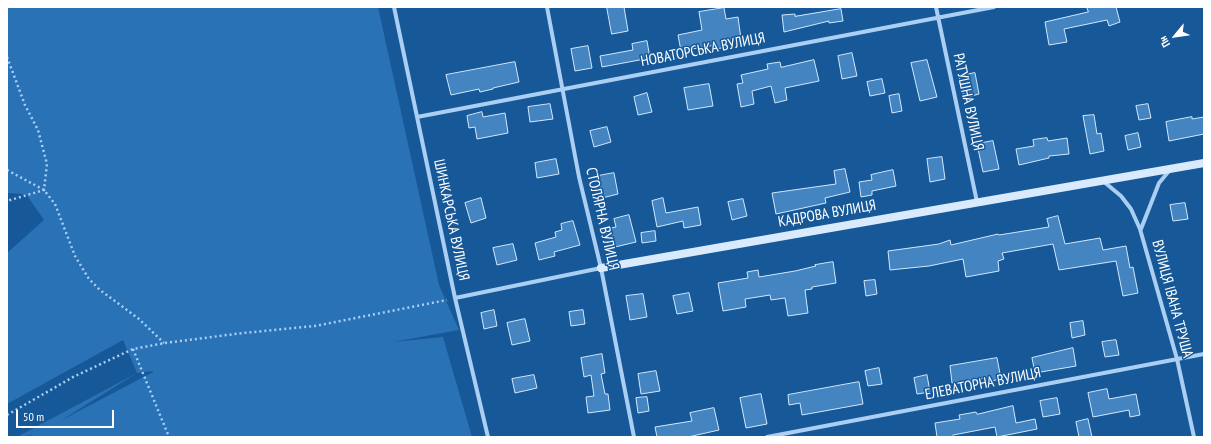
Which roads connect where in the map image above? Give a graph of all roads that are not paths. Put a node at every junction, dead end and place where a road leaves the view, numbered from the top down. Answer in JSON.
{"nodes":[{"id":1,"x":394,"y":7,"type":"edge"},
{"id":2,"x":547,"y":7,"type":"edge"},
{"id":3,"x":936,"y":7,"type":"edge"},
{"id":4,"x":994,"y":7,"type":"edge"},
{"id":5,"x":938,"y":17,"type":"junction"},
{"id":6,"x":563,"y":90,"type":"junction"},
{"id":7,"x":417,"y":117,"type":"junction"},
{"id":8,"x":1204,"y":163,"type":"edge"},
{"id":9,"x":1170,"y":170,"type":"junction"},
{"id":10,"x":1102,"y":180,"type":"junction"},
{"id":11,"x":977,"y":202,"type":"junction"},
{"id":12,"x":1140,"y":229,"type":"junction"},
{"id":13,"x":601,"y":268,"type":"junction"},
{"id":14,"x":455,"y":298,"type":"junction"},
{"id":15,"x":1204,"y":354,"type":"edge"},
{"id":16,"x":1176,"y":359,"type":"junction"},
{"id":17,"x":488,"y":437,"type":"edge"},
{"id":18,"x":634,"y":437,"type":"edge"},
{"id":19,"x":767,"y":437,"type":"edge"},
{"id":20,"x":1194,"y":437,"type":"edge"}],
"edges":[{"from":1,"to":7,"type":"street","name":"ШИНКАРСЬКА ВУЛИЦЯ"},
{"from":2,"to":6,"type":"street","name":"СТОЛЯРНА ВУЛИЦЯ"},
{"from":3,"to":5,"type":"street","name":"РАТУШНА ВУЛИЦЯ"},
{"from":4,"to":5,"type":"street","name":"НОВАТОРСЬКА ВУЛИЦЯ"},
{"from":5,"to":6,"type":"street","name":"НОВАТОРСЬКА ВУЛИЦЯ"},
{"from":5,"to":11,"type":"street","name":"РАТУШНА ВУЛИЦЯ"},
{"from":6,"to":7,"type":"street","name":"НОВАТОРСЬКА ВУЛИЦЯ"},
{"from":6,"to":13,"type":"street","name":"СТОЛЯРНА ВУЛИЦЯ"},
{"from":7,"to":14,"type":"street","name":"ШИНКАРСЬКА ВУЛИЦЯ"},
{"from":8,"to":9,"type":"street","name":"КАДРОВА ВУЛИЦЯ"},
{"from":9,"to":10,"type":"street","name":"КАДРОВА ВУЛИЦЯ"},
{"from":9,"to":12,"type":"street"},
{"from":10,"to":11,"type":"street","name":"КАДРОВА ВУЛИЦЯ"},
{"from":10,"to":12,"type":"street","name":"ВУЛИЦЯ ІВАНА ТРУША"},
{"from":11,"to":13,"type":"street","name":"КАДРОВА ВУЛИЦЯ"},
{"from":12,"to":16,"type":"street","name":"ВУЛИЦЯ ІВАНА ТРУША"},
{"from":13,"to":14,"type":"street","name":"КАДРОВА ВУЛИЦЯ"},
{"from":13,"to":18,"type":"street","name":"СТОЛЯРНА ВУЛИЦЯ"},
{"from":14,"to":17,"type":"street","name":"ШИНКАРСЬКА ВУЛИЦЯ"},
{"from":15,"to":16,"type":"street","name":"ЕЛЕВАТОРНА ВУЛИЦЯ"},
{"from":16,"to":19,"type":"street","name":"ЕЛЕВАТОРНА ВУЛИЦЯ"},
{"from":16,"to":20,"type":"street","name":"ВУЛИЦЯ ІВАНА ТРУША"}]}
